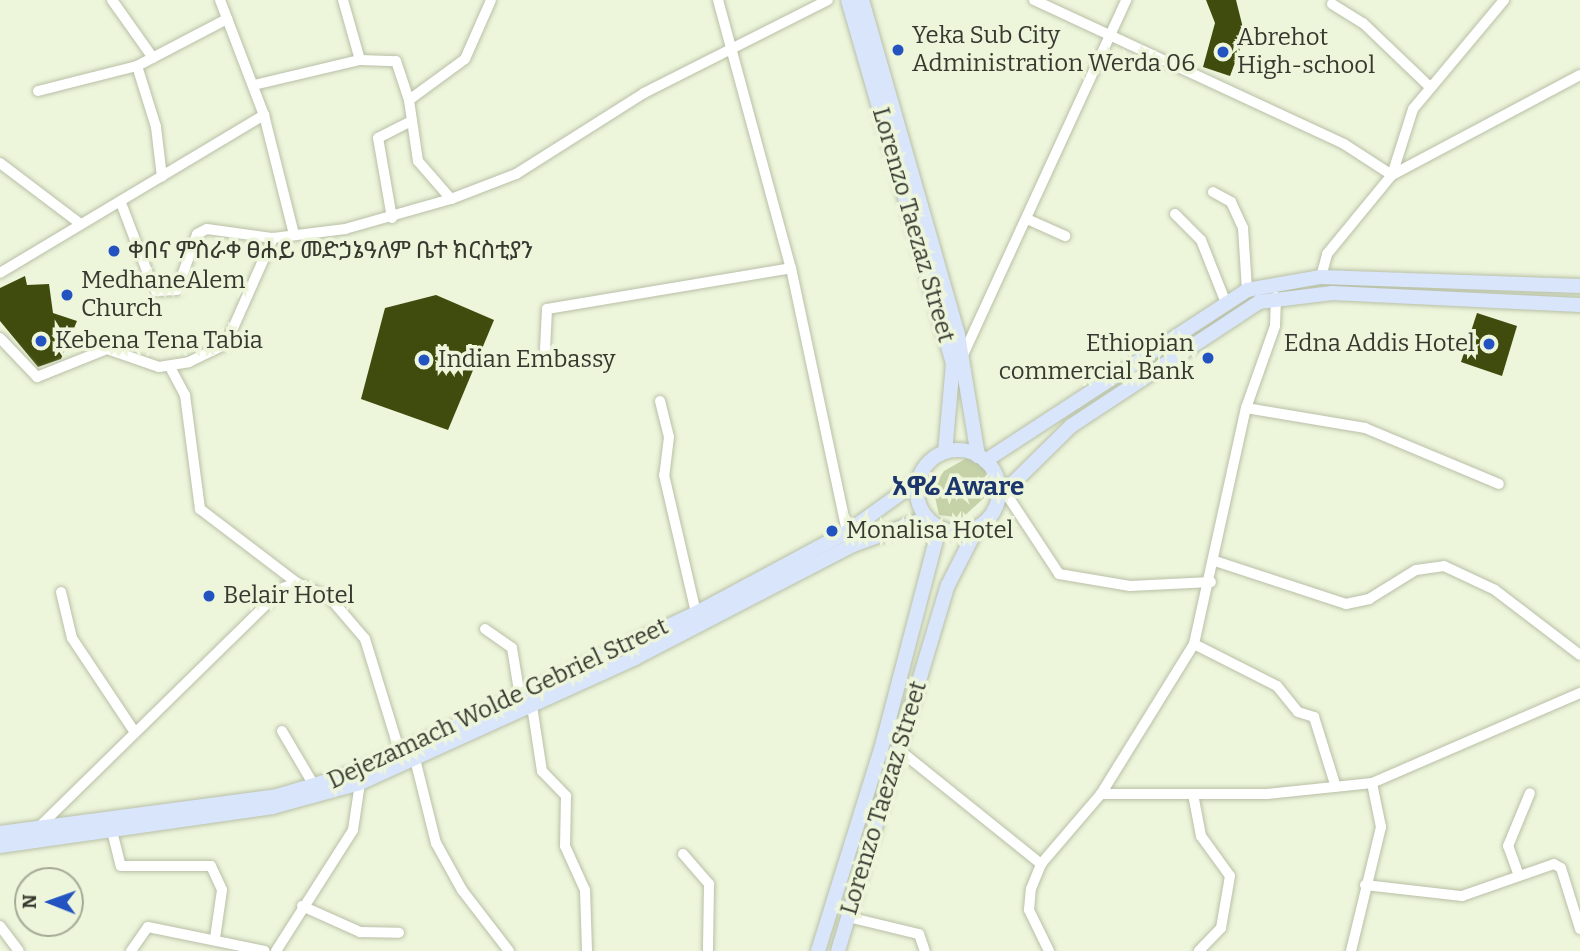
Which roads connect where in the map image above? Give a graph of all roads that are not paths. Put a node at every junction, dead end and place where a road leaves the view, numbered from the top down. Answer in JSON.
{"nodes":[{"id":1,"x":112,"y":0,"type":"edge"},
{"id":2,"x":220,"y":0,"type":"edge"},
{"id":3,"x":343,"y":0,"type":"edge"},
{"id":4,"x":491,"y":0,"type":"edge"},
{"id":5,"x":718,"y":0,"type":"edge"},
{"id":6,"x":828,"y":0,"type":"edge"},
{"id":7,"x":848,"y":0,"type":"edge"},
{"id":8,"x":862,"y":0,"type":"edge"},
{"id":9,"x":1034,"y":0,"type":"edge"},
{"id":10,"x":1126,"y":0,"type":"edge"},
{"id":11,"x":1504,"y":0,"type":"edge"},
{"id":12,"x":1332,"y":4,"type":"dead end"},
{"id":13,"x":227,"y":19,"type":"junction"},
{"id":14,"x":1110,"y":36,"type":"junction"},
{"id":15,"x":865,"y":38,"type":"junction"},
{"id":16,"x":731,"y":48,"type":"junction"},
{"id":17,"x":153,"y":58,"type":"junction"},
{"id":18,"x":360,"y":60,"type":"junction"},
{"id":19,"x":136,"y":66,"type":"junction"},
{"id":20,"x":1580,"y":75,"type":"edge"},
{"id":21,"x":254,"y":85,"type":"junction"},
{"id":22,"x":1429,"y":86,"type":"junction"},
{"id":23,"x":38,"y":91,"type":"dead end"},
{"id":24,"x":409,"y":100,"type":"junction"},
{"id":25,"x":264,"y":115,"type":"junction"},
{"id":26,"x":409,"y":122,"type":"junction"},
{"id":27,"x":0,"y":163,"type":"edge"},
{"id":28,"x":1392,"y":175,"type":"junction"},
{"id":29,"x":162,"y":177,"type":"junction"},
{"id":30,"x":1213,"y":192,"type":"dead end"},
{"id":31,"x":452,"y":199,"type":"junction"},
{"id":32,"x":121,"y":203,"type":"junction"},
{"id":33,"x":1175,"y":214,"type":"dead end"},
{"id":34,"x":392,"y":218,"type":"junction"},
{"id":35,"x":1027,"y":219,"type":"junction"},
{"id":36,"x":78,"y":222,"type":"junction"},
{"id":37,"x":294,"y":234,"type":"junction"},
{"id":38,"x":1065,"y":236,"type":"dead end"},
{"id":39,"x":273,"y":238,"type":"junction"},
{"id":40,"x":792,"y":268,"type":"junction"},
{"id":41,"x":0,"y":273,"type":"edge"},
{"id":42,"x":1321,"y":277,"type":"junction"},
{"id":43,"x":1580,"y":286,"type":"edge"},
{"id":44,"x":1247,"y":290,"type":"junction"},
{"id":45,"x":1276,"y":297,"type":"junction"},
{"id":46,"x":1226,"y":303,"type":"junction"},
{"id":47,"x":1580,"y":305,"type":"edge"},
{"id":48,"x":0,"y":338,"type":"edge"},
{"id":49,"x":545,"y":349,"type":"dead end"},
{"id":50,"x":963,"y":355,"type":"junction"},
{"id":51,"x":170,"y":367,"type":"junction"},
{"id":52,"x":660,"y":401,"type":"dead end"},
{"id":53,"x":1246,"y":408,"type":"junction"},
{"id":54,"x":945,"y":452,"type":"junction"},
{"id":55,"x":982,"y":458,"type":"junction"},
{"id":56,"x":918,"y":481,"type":"junction"},
{"id":57,"x":1499,"y":484,"type":"dead end"},
{"id":58,"x":1001,"y":495,"type":"junction"},
{"id":59,"x":927,"y":518,"type":"junction"},
{"id":60,"x":939,"y":528,"type":"junction"},
{"id":61,"x":977,"y":528,"type":"junction"},
{"id":62,"x":847,"y":532,"type":"junction"},
{"id":63,"x":1215,"y":561,"type":"junction"},
{"id":64,"x":1211,"y":582,"type":"junction"},
{"id":65,"x":297,"y":583,"type":"junction"},
{"id":66,"x":61,"y":592,"type":"dead end"},
{"id":67,"x":696,"y":613,"type":"junction"},
{"id":68,"x":485,"y":629,"type":"dead end"},
{"id":69,"x":1194,"y":644,"type":"junction"},
{"id":70,"x":1580,"y":655,"type":"edge"},
{"id":71,"x":1580,"y":693,"type":"edge"},
{"id":72,"x":526,"y":702,"type":"junction"},
{"id":73,"x":134,"y":731,"type":"junction"},
{"id":74,"x":282,"y":731,"type":"dead end"},
{"id":75,"x":898,"y":749,"type":"junction"},
{"id":76,"x":400,"y":753,"type":"junction"},
{"id":77,"x":415,"y":759,"type":"junction"},
{"id":78,"x":360,"y":783,"type":"junction"},
{"id":79,"x":1372,"y":783,"type":"junction"},
{"id":80,"x":1336,"y":787,"type":"junction"},
{"id":81,"x":315,"y":788,"type":"junction"},
{"id":82,"x":1530,"y":793,"type":"dead end"},
{"id":83,"x":1101,"y":794,"type":"junction"},
{"id":84,"x":1193,"y":794,"type":"junction"},
{"id":85,"x":39,"y":827,"type":"junction"},
{"id":86,"x":112,"y":831,"type":"junction"},
{"id":87,"x":0,"y":833,"type":"edge"},
{"id":88,"x":0,"y":846,"type":"edge"},
{"id":89,"x":683,"y":854,"type":"dead end"},
{"id":90,"x":1041,"y":864,"type":"junction"},
{"id":91,"x":1518,"y":873,"type":"junction"},
{"id":92,"x":1365,"y":886,"type":"junction"},
{"id":93,"x":302,"y":906,"type":"junction"},
{"id":94,"x":848,"y":917,"type":"junction"},
{"id":95,"x":0,"y":926,"type":"edge"},
{"id":96,"x":1580,"y":929,"type":"edge"},
{"id":97,"x":399,"y":933,"type":"dead end"},
{"id":98,"x":215,"y":938,"type":"junction"},
{"id":99,"x":19,"y":951,"type":"edge"},
{"id":100,"x":131,"y":951,"type":"edge"},
{"id":101,"x":265,"y":951,"type":"edge"},
{"id":102,"x":276,"y":951,"type":"edge"},
{"id":103,"x":509,"y":951,"type":"edge"},
{"id":104,"x":587,"y":951,"type":"edge"},
{"id":105,"x":708,"y":951,"type":"edge"},
{"id":106,"x":818,"y":951,"type":"edge"},
{"id":107,"x":838,"y":951,"type":"edge"},
{"id":108,"x":925,"y":951,"type":"edge"},
{"id":109,"x":1049,"y":951,"type":"edge"},
{"id":110,"x":1199,"y":951,"type":"edge"},
{"id":111,"x":1351,"y":951,"type":"edge"}],
"edges":[{"from":1,"to":17,"type":"street"},
{"from":2,"to":13,"type":"street"},
{"from":3,"to":18,"type":"street"},
{"from":4,"to":24,"type":"street"},
{"from":5,"to":16,"type":"street"},
{"from":6,"to":16,"type":"street"},
{"from":7,"to":15,"type":"main road","name":"Lorenzo Taezaz Street"},
{"from":8,"to":15,"type":"main road"},
{"from":9,"to":14,"type":"street"},
{"from":10,"to":14,"type":"street"},
{"from":11,"to":22,"type":"street"},
{"from":12,"to":22,"type":"street"},
{"from":13,"to":17,"type":"street"},
{"from":13,"to":21,"type":"street"},
{"from":14,"to":28,"type":"street"},
{"from":14,"to":35,"type":"street"},
{"from":15,"to":50,"type":"main road"},
{"from":15,"to":54,"type":"main road","name":"Lorenzo Taezaz Street"},
{"from":16,"to":31,"type":"street"},
{"from":16,"to":40,"type":"street"},
{"from":17,"to":19,"type":"street"},
{"from":18,"to":21,"type":"street"},
{"from":18,"to":24,"type":"street"},
{"from":19,"to":23,"type":"street"},
{"from":19,"to":29,"type":"street"},
{"from":20,"to":28,"type":"street"},
{"from":21,"to":25,"type":"street"},
{"from":22,"to":28,"type":"street"},
{"from":24,"to":26,"type":"street"},
{"from":25,"to":29,"type":"street"},
{"from":25,"to":37,"type":"street"},
{"from":26,"to":31,"type":"street"},
{"from":26,"to":34,"type":"street"},
{"from":27,"to":36,"type":"street"},
{"from":28,"to":42,"type":"street"},
{"from":29,"to":32,"type":"street"},
{"from":30,"to":44,"type":"street"},
{"from":31,"to":34,"type":"street"},
{"from":32,"to":36,"type":"street"},
{"from":32,"to":39,"type":"street"},
{"from":33,"to":46,"type":"street"},
{"from":34,"to":37,"type":"street"},
{"from":35,"to":38,"type":"street"},
{"from":35,"to":50,"type":"street"},
{"from":36,"to":41,"type":"street"},
{"from":37,"to":39,"type":"street"},
{"from":39,"to":51,"type":"street"},
{"from":40,"to":49,"type":"street"},
{"from":40,"to":62,"type":"street"},
{"from":42,"to":43,"type":"main road"},
{"from":42,"to":44,"type":"main road"},
{"from":44,"to":46,"type":"main road"},
{"from":45,"to":47,"type":"main road"},
{"from":45,"to":53,"type":"street"},
{"from":45,"to":58,"type":"main road"},
{"from":46,"to":55,"type":"main road"},
{"from":48,"to":51,"type":"street"},
{"from":50,"to":55,"type":"main road"},
{"from":51,"to":65,"type":"street"},
{"from":52,"to":67,"type":"street"},
{"from":53,"to":57,"type":"street"},
{"from":53,"to":63,"type":"street"},
{"from":54,"to":55,"type":"main road"},
{"from":54,"to":56,"type":"main road"},
{"from":55,"to":58,"type":"main road"},
{"from":56,"to":59,"type":"main road"},
{"from":56,"to":62,"type":"main road","name":"Dejezamach Wolde Gebriel Street"},
{"from":58,"to":61,"type":"main road"},
{"from":58,"to":64,"type":"street"},
{"from":59,"to":60,"type":"main road"},
{"from":59,"to":72,"type":"main road","name":"Dejezamach Wolde Gebriel Street"},
{"from":60,"to":61,"type":"main road"},
{"from":60,"to":106,"type":"main road","name":"Lorenzo Taezaz Street"},
{"from":61,"to":75,"type":"main road","name":"Lorenzo Taezaz Street"},
{"from":62,"to":67,"type":"main road","name":"Dejezamach Wolde Gebriel Street"},
{"from":63,"to":64,"type":"street"},
{"from":63,"to":70,"type":"street"},
{"from":64,"to":69,"type":"street"},
{"from":65,"to":73,"type":"street"},
{"from":65,"to":76,"type":"street"},
{"from":66,"to":73,"type":"street"},
{"from":67,"to":72,"type":"main road","name":"Dejezamach Wolde Gebriel Street"},
{"from":68,"to":72,"type":"street"},
{"from":69,"to":80,"type":"street"},
{"from":69,"to":83,"type":"street"},
{"from":71,"to":79,"type":"street"},
{"from":72,"to":76,"type":"main road","name":"Dejezamach Wolde Gebriel Street"},
{"from":72,"to":77,"type":"main road","name":"Dejezamach Wolde Gebriel Street"},
{"from":72,"to":104,"type":"street"},
{"from":73,"to":85,"type":"street"},
{"from":74,"to":81,"type":"street"},
{"from":75,"to":90,"type":"street"},
{"from":75,"to":94,"type":"main road","name":"Lorenzo Taezaz Street"},
{"from":76,"to":81,"type":"main road","name":"Dejezamach Wolde Gebriel Street"},
{"from":77,"to":78,"type":"main road","name":"Dejezamach Wolde Gebriel Street"},
{"from":77,"to":103,"type":"street"},
{"from":78,"to":86,"type":"main road","name":"Dejezamach Wolde Gebriel Street"},
{"from":78,"to":93,"type":"street"},
{"from":79,"to":80,"type":"street"},
{"from":79,"to":92,"type":"street"},
{"from":80,"to":84,"type":"street"},
{"from":81,"to":85,"type":"main road","name":"Dejezamach Wolde Gebriel Street"},
{"from":82,"to":91,"type":"street"},
{"from":83,"to":84,"type":"street"},
{"from":83,"to":90,"type":"street"},
{"from":84,"to":110,"type":"street"},
{"from":85,"to":87,"type":"main road","name":"Dejezamach Wolde Gebriel Street"},
{"from":86,"to":88,"type":"main road","name":"Dejezamach Wolde Gebriel Street"},
{"from":86,"to":98,"type":"street"},
{"from":89,"to":105,"type":"street"},
{"from":90,"to":109,"type":"street"},
{"from":91,"to":92,"type":"street"},
{"from":91,"to":96,"type":"street"},
{"from":92,"to":111,"type":"street"},
{"from":93,"to":97,"type":"street"},
{"from":93,"to":102,"type":"street"},
{"from":94,"to":107,"type":"main road","name":"Lorenzo Taezaz Street"},
{"from":94,"to":108,"type":"street"},
{"from":95,"to":99,"type":"street"},
{"from":98,"to":100,"type":"street"},
{"from":98,"to":101,"type":"street"}]}
